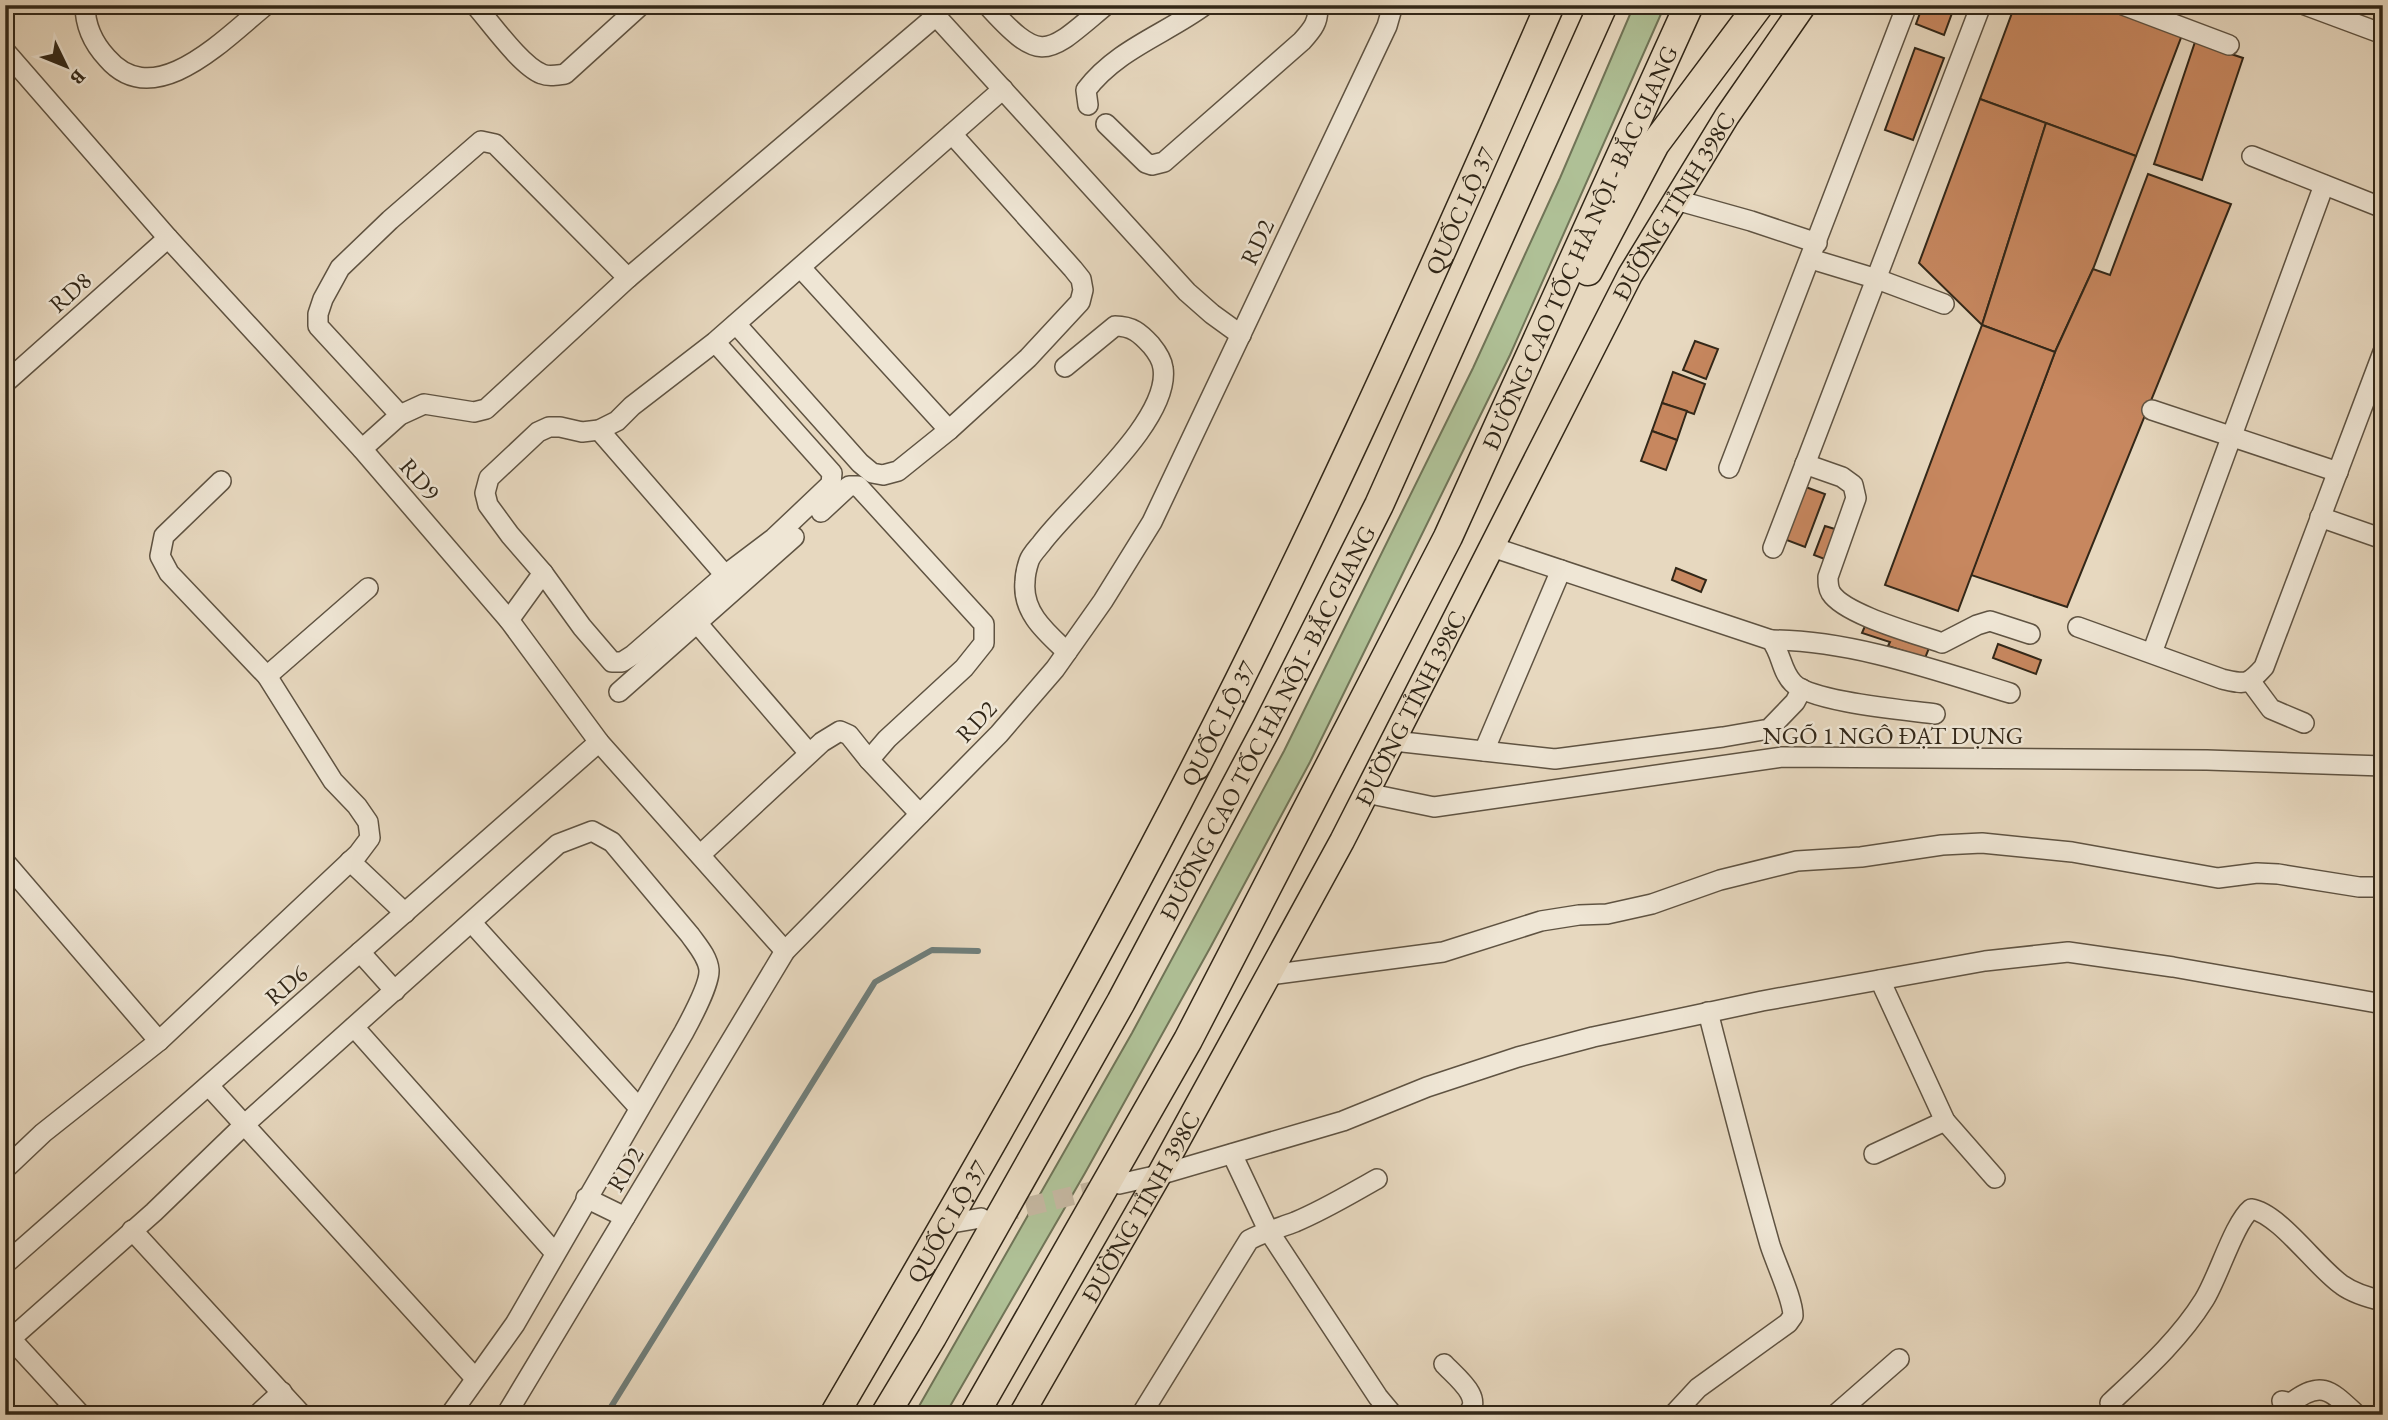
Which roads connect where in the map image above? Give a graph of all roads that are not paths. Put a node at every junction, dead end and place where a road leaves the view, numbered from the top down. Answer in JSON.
{"nodes":[{"id":1,"x":85,"y":5,"type":"edge"},
{"id":2,"x":266,"y":5,"type":"edge"},
{"id":3,"x":475,"y":5,"type":"edge"},
{"id":4,"x":611,"y":5,"type":"edge"},
{"id":5,"x":640,"y":5,"type":"edge"},
{"id":6,"x":987,"y":5,"type":"edge"},
{"id":7,"x":1106,"y":5,"type":"edge"},
{"id":8,"x":1205,"y":5,"type":"edge"},
{"id":9,"x":1317,"y":5,"type":"edge"},
{"id":10,"x":1393,"y":5,"type":"edge"},
{"id":11,"x":1550,"y":5,"type":"edge"},
{"id":12,"x":1603,"y":5,"type":"edge"},
{"id":13,"x":1689,"y":5,"type":"edge"},
{"id":14,"x":1759,"y":5,"type":"edge"},
{"id":15,"x":1804,"y":5,"type":"edge"},
{"id":16,"x":1908,"y":5,"type":"edge"},
{"id":17,"x":1981,"y":5,"type":"edge"},
{"id":18,"x":2123,"y":5,"type":"edge"},
{"id":19,"x":2305,"y":5,"type":"edge"},
{"id":20,"x":931,"y":11,"type":"edge"},
{"id":21,"x":624,"y":20,"type":"junction"},
{"id":22,"x":2383,"y":34,"type":"edge"},
{"id":23,"x":2229,"y":45,"type":"dead end"},
{"id":24,"x":5,"y":51,"type":"edge"},
{"id":25,"x":1003,"y":89,"type":"junction"},
{"id":26,"x":1088,"y":105,"type":"dead end"},
{"id":27,"x":1106,"y":124,"type":"dead end"},
{"id":28,"x":952,"y":134,"type":"junction"},
{"id":29,"x":2252,"y":156,"type":"dead end"},
{"id":30,"x":2324,"y":185,"type":"junction"},
{"id":31,"x":1676,"y":200,"type":"junction"},
{"id":32,"x":2383,"y":208,"type":"edge"},
{"id":33,"x":168,"y":238,"type":"junction"},
{"id":34,"x":1811,"y":259,"type":"junction"},
{"id":35,"x":800,"y":268,"type":"junction"},
{"id":36,"x":628,"y":278,"type":"junction"},
{"id":37,"x":1877,"y":279,"type":"junction"},
{"id":38,"x":1944,"y":304,"type":"dead end"},
{"id":39,"x":736,"y":324,"type":"junction"},
{"id":40,"x":1241,"y":335,"type":"junction"},
{"id":41,"x":715,"y":342,"type":"junction"},
{"id":42,"x":2383,"y":352,"type":"edge"},
{"id":43,"x":1065,"y":368,"type":"dead end"},
{"id":44,"x":5,"y":383,"type":"edge"},
{"id":45,"x":2151,"y":410,"type":"dead end"},
{"id":46,"x":400,"y":415,"type":"junction"},
{"id":47,"x":599,"y":430,"type":"junction"},
{"id":48,"x":949,"y":430,"type":"junction"},
{"id":49,"x":2231,"y":436,"type":"junction"},
{"id":50,"x":362,"y":449,"type":"junction"},
{"id":51,"x":1805,"y":464,"type":"junction"},
{"id":52,"x":1729,"y":468,"type":"dead end"},
{"id":53,"x":2338,"y":472,"type":"junction"},
{"id":54,"x":221,"y":481,"type":"dead end"},
{"id":55,"x":2320,"y":517,"type":"junction"},
{"id":56,"x":1448,"y":537,"type":"junction"},
{"id":57,"x":2383,"y":539,"type":"edge"},
{"id":58,"x":1492,"y":547,"type":"junction"},
{"id":59,"x":1773,"y":548,"type":"dead end"},
{"id":60,"x":1561,"y":569,"type":"junction"},
{"id":61,"x":544,"y":573,"type":"junction"},
{"id":62,"x":725,"y":575,"type":"junction"},
{"id":63,"x":368,"y":588,"type":"dead end"},
{"id":64,"x":509,"y":620,"type":"junction"},
{"id":65,"x":697,"y":623,"type":"junction"},
{"id":66,"x":2078,"y":626,"type":"dead end"},
{"id":67,"x":2030,"y":634,"type":"dead end"},
{"id":68,"x":1771,"y":640,"type":"junction"},
{"id":69,"x":1067,"y":652,"type":"junction"},
{"id":70,"x":2151,"y":653,"type":"junction"},
{"id":71,"x":267,"y":676,"type":"junction"},
{"id":72,"x":2251,"y":682,"type":"junction"},
{"id":73,"x":1802,"y":689,"type":"junction"},
{"id":74,"x":619,"y":692,"type":"dead end"},
{"id":75,"x":2010,"y":693,"type":"dead end"},
{"id":76,"x":1936,"y":714,"type":"dead end"},
{"id":77,"x":2304,"y":723,"type":"dead end"},
{"id":78,"x":1394,"y":741,"type":"junction"},
{"id":79,"x":599,"y":742,"type":"junction"},
{"id":80,"x":1484,"y":751,"type":"junction"},
{"id":81,"x":810,"y":753,"type":"junction"},
{"id":82,"x":869,"y":760,"type":"junction"},
{"id":83,"x":2383,"y":766,"type":"edge"},
{"id":84,"x":1366,"y":793,"type":"junction"},
{"id":85,"x":920,"y":814,"type":"junction"},
{"id":86,"x":700,"y":855,"type":"junction"},
{"id":87,"x":350,"y":861,"type":"junction"},
{"id":88,"x":5,"y":862,"type":"edge"},
{"id":89,"x":2383,"y":887,"type":"edge"},
{"id":90,"x":405,"y":913,"type":"junction"},
{"id":91,"x":472,"y":923,"type":"junction"},
{"id":92,"x":785,"y":951,"type":"junction"},
{"id":93,"x":360,"y":952,"type":"junction"},
{"id":94,"x":1269,"y":975,"type":"junction"},
{"id":95,"x":1881,"y":980,"type":"junction"},
{"id":96,"x":395,"y":991,"type":"junction"},
{"id":97,"x":2383,"y":1004,"type":"edge"},
{"id":98,"x":1708,"y":1012,"type":"junction"},
{"id":99,"x":354,"y":1027,"type":"junction"},
{"id":100,"x":159,"y":1041,"type":"junction"},
{"id":101,"x":209,"y":1086,"type":"junction"},
{"id":102,"x":639,"y":1108,"type":"junction"},
{"id":103,"x":1945,"y":1121,"type":"junction"},
{"id":104,"x":244,"y":1125,"type":"junction"},
{"id":105,"x":1232,"y":1154,"type":"junction"},
{"id":106,"x":1874,"y":1154,"type":"dead end"},
{"id":107,"x":5,"y":1170,"type":"edge"},
{"id":108,"x":1159,"y":1175,"type":"junction"},
{"id":109,"x":1995,"y":1178,"type":"dead end"},
{"id":110,"x":1377,"y":1179,"type":"dead end"},
{"id":111,"x":1119,"y":1184,"type":"tunnel mouth"},
{"id":112,"x":586,"y":1198,"type":"junction"},
{"id":113,"x":625,"y":1217,"type":"junction"},
{"id":114,"x":982,"y":1218,"type":"tunnel mouth"},
{"id":115,"x":946,"y":1224,"type":"junction"},
{"id":116,"x":132,"y":1230,"type":"junction"},
{"id":117,"x":1268,"y":1230,"type":"junction"},
{"id":118,"x":555,"y":1253,"type":"junction"},
{"id":119,"x":5,"y":1264,"type":"edge"},
{"id":120,"x":2383,"y":1301,"type":"edge"},
{"id":121,"x":8,"y":1341,"type":"edge"},
{"id":122,"x":1899,"y":1359,"type":"dead end"},
{"id":123,"x":1444,"y":1364,"type":"dead end"},
{"id":124,"x":475,"y":1378,"type":"junction"},
{"id":125,"x":2282,"y":1401,"type":"dead end"},
{"id":126,"x":2109,"y":1403,"type":"dead end"},
{"id":127,"x":273,"y":1406,"type":"edge"},
{"id":128,"x":1386,"y":1412,"type":"edge"},
{"id":129,"x":81,"y":1415,"type":"edge"},
{"id":130,"x":302,"y":1415,"type":"edge"},
{"id":131,"x":450,"y":1415,"type":"edge"},
{"id":132,"x":506,"y":1415,"type":"edge"},
{"id":133,"x":834,"y":1415,"type":"edge"},
{"id":134,"x":885,"y":1415,"type":"edge"},
{"id":135,"x":974,"y":1415,"type":"edge"},
{"id":136,"x":1021,"y":1415,"type":"edge"},
{"id":137,"x":1141,"y":1415,"type":"edge"},
{"id":138,"x":1466,"y":1415,"type":"edge"},
{"id":139,"x":1673,"y":1415,"type":"edge"},
{"id":140,"x":1835,"y":1415,"type":"edge"},
{"id":141,"x":2357,"y":1415,"type":"edge"}],
"edges":[{"from":1,"to":2,"type":"street"},
{"from":3,"to":21,"type":"street"},
{"from":4,"to":21,"type":"street"},
{"from":5,"to":21,"type":"street"},
{"from":6,"to":7,"type":"street"},
{"from":8,"to":26,"type":"street"},
{"from":9,"to":27,"type":"street"},
{"from":10,"to":40,"type":"street","name":"RD2"},
{"from":11,"to":115,"type":"highway","name":"QUỐC LỘ 37"},
{"from":12,"to":134,"type":"highway","name":"ĐƯỜNG CAO TỐC HÀ NỘI - BẮC GIANG"},
{"from":13,"to":56,"type":"highway","name":"ĐƯỜNG CAO TỐC HÀ NỘI - BẮC GIANG"},
{"from":14,"to":56,"type":"highway"},
{"from":15,"to":31,"type":"main road","name":"ĐƯỜNG TỈNH 398C"},
{"from":16,"to":34,"type":"street"},
{"from":17,"to":37,"type":"street"},
{"from":18,"to":23,"type":"street"},
{"from":19,"to":22,"type":"street"},
{"from":20,"to":25,"type":"street"},
{"from":20,"to":36,"type":"street"},
{"from":24,"to":33,"type":"street","name":"RD9"},
{"from":25,"to":28,"type":"street"},
{"from":25,"to":40,"type":"street"},
{"from":28,"to":35,"type":"street"},
{"from":28,"to":48,"type":"street"},
{"from":29,"to":30,"type":"street"},
{"from":30,"to":32,"type":"street"},
{"from":30,"to":49,"type":"street"},
{"from":31,"to":34,"type":"street"},
{"from":31,"to":58,"type":"main road","name":"ĐƯỜNG TỈNH 398C"},
{"from":33,"to":44,"type":"street","name":"RD8"},
{"from":33,"to":50,"type":"street","name":"RD9"},
{"from":34,"to":37,"type":"street"},
{"from":34,"to":52,"type":"street"},
{"from":35,"to":39,"type":"street"},
{"from":35,"to":48,"type":"street"},
{"from":36,"to":46,"type":"street"},
{"from":36,"to":46,"type":"street"},
{"from":37,"to":38,"type":"street"},
{"from":37,"to":51,"type":"street"},
{"from":39,"to":41,"type":"street"},
{"from":39,"to":48,"type":"street"},
{"from":40,"to":69,"type":"street","name":"RD2"},
{"from":41,"to":47,"type":"street"},
{"from":41,"to":62,"type":"street"},
{"from":42,"to":53,"type":"street"},
{"from":43,"to":69,"type":"street"},
{"from":45,"to":49,"type":"street"},
{"from":46,"to":50,"type":"street"},
{"from":47,"to":61,"type":"street"},
{"from":47,"to":62,"type":"street"},
{"from":49,"to":53,"type":"street"},
{"from":49,"to":70,"type":"street"},
{"from":50,"to":64,"type":"street","name":"RD9"},
{"from":51,"to":59,"type":"street"},
{"from":51,"to":67,"type":"street"},
{"from":53,"to":55,"type":"street"},
{"from":54,"to":71,"type":"street"},
{"from":55,"to":57,"type":"street"},
{"from":55,"to":72,"type":"street"},
{"from":56,"to":135,"type":"highway","name":"ĐƯỜNG CAO TỐC HÀ NỘI - BẮC GIANG"},
{"from":58,"to":60,"type":"street"},
{"from":58,"to":78,"type":"main road","name":"ĐƯỜNG TỈNH 398C"},
{"from":60,"to":68,"type":"street"},
{"from":60,"to":80,"type":"street"},
{"from":61,"to":62,"type":"street"},
{"from":61,"to":64,"type":"street"},
{"from":63,"to":71,"type":"street"},
{"from":64,"to":79,"type":"street","name":"RD9"},
{"from":65,"to":74,"type":"street"},
{"from":65,"to":81,"type":"street"},
{"from":65,"to":82,"type":"street"},
{"from":66,"to":70,"type":"street"},
{"from":68,"to":73,"type":"street"},
{"from":68,"to":75,"type":"street"},
{"from":69,"to":85,"type":"street","name":"RD2"},
{"from":70,"to":72,"type":"street"},
{"from":71,"to":87,"type":"street"},
{"from":72,"to":77,"type":"street"},
{"from":73,"to":76,"type":"street"},
{"from":73,"to":80,"type":"street"},
{"from":78,"to":80,"type":"street"},
{"from":78,"to":84,"type":"main road","name":"ĐƯỜNG TỈNH 398C"},
{"from":79,"to":86,"type":"street","name":"RD9"},
{"from":79,"to":90,"type":"street","name":"RD6"},
{"from":81,"to":82,"type":"street"},
{"from":81,"to":86,"type":"street"},
{"from":82,"to":85,"type":"street"},
{"from":83,"to":84,"type":"street","name":"NGÕ 1 NGÔ ĐẠT DỤNG"},
{"from":84,"to":94,"type":"main road","name":"ĐƯỜNG TỈNH 398C"},
{"from":85,"to":92,"type":"street","name":"RD2"},
{"from":86,"to":92,"type":"street","name":"RD9"},
{"from":87,"to":90,"type":"street"},
{"from":87,"to":100,"type":"street"},
{"from":88,"to":100,"type":"street"},
{"from":89,"to":94,"type":"street"},
{"from":90,"to":93,"type":"street","name":"RD6"},
{"from":91,"to":96,"type":"street"},
{"from":91,"to":102,"type":"street"},
{"from":91,"to":102,"type":"street"},
{"from":92,"to":113,"type":"street","name":"RD2"},
{"from":93,"to":96,"type":"street"},
{"from":93,"to":101,"type":"street","name":"RD6"},
{"from":94,"to":108,"type":"main road","name":"ĐƯỜNG TỈNH 398C"},
{"from":95,"to":97,"type":"street"},
{"from":95,"to":98,"type":"street"},
{"from":95,"to":103,"type":"street"},
{"from":96,"to":99,"type":"street"},
{"from":98,"to":105,"type":"street"},
{"from":98,"to":139,"type":"street"},
{"from":99,"to":104,"type":"street"},
{"from":99,"to":118,"type":"street"},
{"from":100,"to":107,"type":"street"},
{"from":101,"to":104,"type":"street"},
{"from":101,"to":119,"type":"street","name":"RD6"},
{"from":102,"to":112,"type":"street"},
{"from":103,"to":106,"type":"street"},
{"from":103,"to":109,"type":"street"},
{"from":104,"to":116,"type":"street"},
{"from":104,"to":124,"type":"street"},
{"from":105,"to":108,"type":"street"},
{"from":105,"to":117,"type":"street"},
{"from":108,"to":111,"type":"street"},
{"from":108,"to":136,"type":"main road","name":"ĐƯỜNG TỈNH 398C"},
{"from":110,"to":117,"type":"street"},
{"from":112,"to":113,"type":"street"},
{"from":112,"to":118,"type":"street"},
{"from":113,"to":132,"type":"street","name":"RD2"},
{"from":114,"to":115,"type":"street"},
{"from":115,"to":133,"type":"highway","name":"QUỐC LỘ 37"},
{"from":116,"to":121,"type":"street"},
{"from":116,"to":127,"type":"street"},
{"from":117,"to":128,"type":"street"},
{"from":117,"to":137,"type":"street"},
{"from":118,"to":124,"type":"street"},
{"from":120,"to":126,"type":"street"},
{"from":121,"to":129,"type":"street"},
{"from":122,"to":140,"type":"street"},
{"from":123,"to":138,"type":"street"},
{"from":124,"to":131,"type":"street"},
{"from":125,"to":141,"type":"street"},
{"from":127,"to":130,"type":"street"}]}
